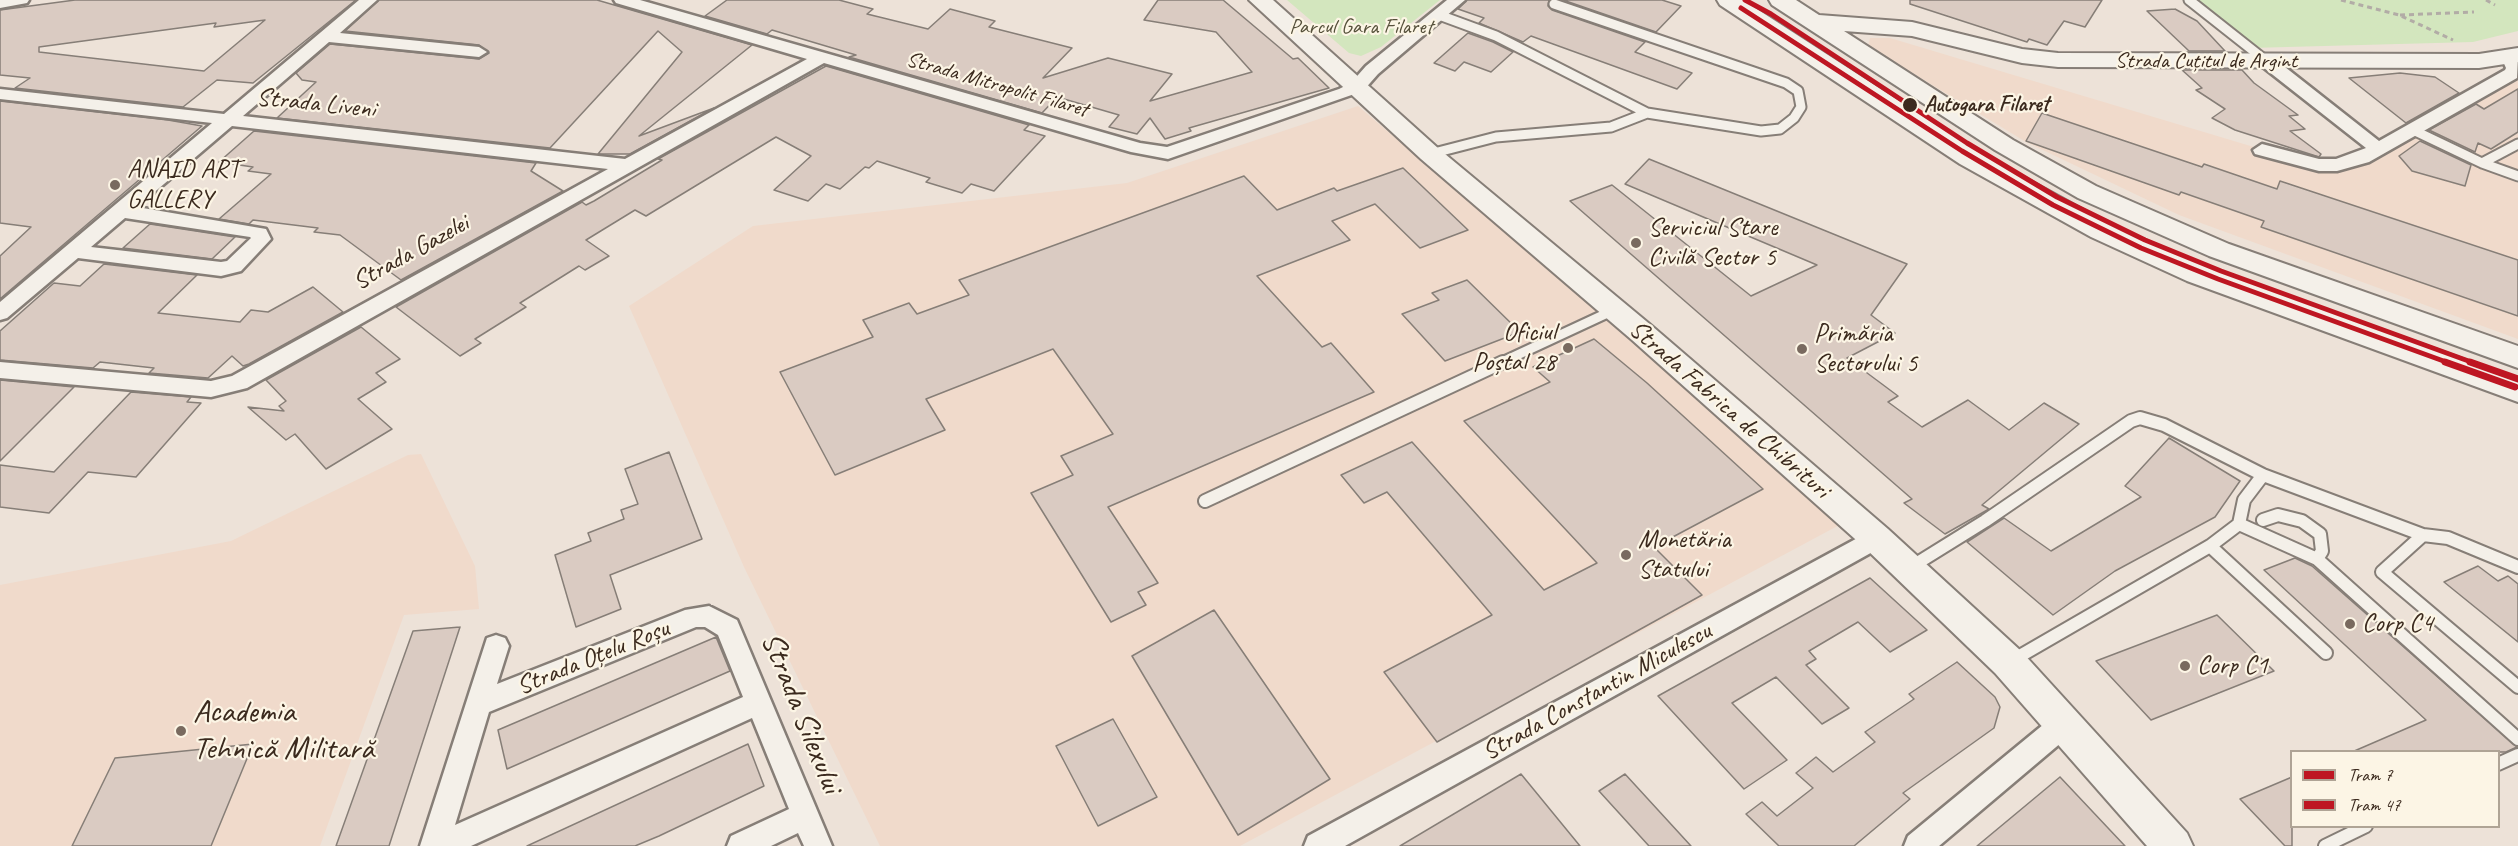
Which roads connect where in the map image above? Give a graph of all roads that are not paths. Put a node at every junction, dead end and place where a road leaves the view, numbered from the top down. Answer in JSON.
{"nodes":[{"id":1,"x":21,"y":0,"type":"edge"},
{"id":2,"x":369,"y":0,"type":"edge"},
{"id":3,"x":622,"y":0,"type":"edge"},
{"id":4,"x":1260,"y":0,"type":"edge"},
{"id":5,"x":1457,"y":0,"type":"edge"},
{"id":6,"x":1728,"y":0,"type":"edge"},
{"id":7,"x":2188,"y":0,"type":"edge"},
{"id":8,"x":0,"y":3,"type":"edge"},
{"id":9,"x":1554,"y":4,"type":"dead end"},
{"id":10,"x":1795,"y":10,"type":"edge"},
{"id":11,"x":1439,"y":15,"type":"junction"},
{"id":12,"x":1758,"y":18,"type":"junction"},
{"id":13,"x":325,"y":37,"type":"junction"},
{"id":14,"x":479,"y":51,"type":"dead end"},
{"id":15,"x":2514,"y":56,"type":"edge"},
{"id":16,"x":821,"y":58,"type":"junction"},
{"id":17,"x":2265,"y":60,"type":"junction"},
{"id":18,"x":1357,"y":87,"type":"junction"},
{"id":19,"x":0,"y":94,"type":"edge"},
{"id":20,"x":1647,"y":113,"type":"junction"},
{"id":21,"x":228,"y":120,"type":"junction"},
{"id":22,"x":2413,"y":130,"type":"junction"},
{"id":23,"x":2518,"y":144,"type":"edge"},
{"id":24,"x":2378,"y":149,"type":"junction"},
{"id":25,"x":2262,"y":150,"type":"dead end"},
{"id":26,"x":1430,"y":154,"type":"junction"},
{"id":27,"x":2482,"y":163,"type":"junction"},
{"id":28,"x":627,"y":165,"type":"junction"},
{"id":29,"x":2518,"y":176,"type":"edge"},
{"id":30,"x":121,"y":211,"type":"junction"},
{"id":31,"x":74,"y":251,"type":"junction"},
{"id":32,"x":1614,"y":310,"type":"junction"},
{"id":33,"x":0,"y":314,"type":"edge"},
{"id":34,"x":2518,"y":357,"type":"edge"},
{"id":35,"x":0,"y":370,"type":"edge"},
{"id":36,"x":2518,"y":391,"type":"edge"},
{"id":37,"x":2263,"y":475,"type":"junction"},
{"id":38,"x":1204,"y":501,"type":"dead end"},
{"id":39,"x":2263,"y":520,"type":"dead end"},
{"id":40,"x":2239,"y":524,"type":"junction"},
{"id":41,"x":2423,"y":535,"type":"junction"},
{"id":42,"x":1875,"y":538,"type":"junction"},
{"id":43,"x":2211,"y":546,"type":"junction"},
{"id":44,"x":2317,"y":559,"type":"junction"},
{"id":45,"x":2518,"y":567,"type":"edge"},
{"id":46,"x":1908,"y":569,"type":"junction"},
{"id":47,"x":709,"y":616,"type":"joint"},
{"id":48,"x":496,"y":646,"type":"dead end"},
{"id":49,"x":2326,"y":652,"type":"dead end"},
{"id":50,"x":2008,"y":662,"type":"junction"},
{"id":51,"x":2518,"y":687,"type":"edge"},
{"id":52,"x":760,"y":702,"type":"junction"},
{"id":53,"x":478,"y":704,"type":"junction"},
{"id":54,"x":2065,"y":723,"type":"junction"},
{"id":55,"x":2518,"y":740,"type":"edge"},
{"id":56,"x":2518,"y":755,"type":"edge"},
{"id":57,"x":2500,"y":764,"type":"edge"},
{"id":58,"x":806,"y":815,"type":"junction"},
{"id":59,"x":2362,"y":828,"type":"edge"},
{"id":60,"x":434,"y":846,"type":"edge"},
{"id":61,"x":440,"y":846,"type":"edge"},
{"id":62,"x":741,"y":846,"type":"edge"},
{"id":63,"x":818,"y":846,"type":"edge"},
{"id":64,"x":1318,"y":846,"type":"edge"},
{"id":65,"x":1918,"y":846,"type":"edge"},
{"id":66,"x":2174,"y":846,"type":"edge"},
{"id":67,"x":2325,"y":846,"type":"edge"}],
"edges":[{"from":1,"to":8,"type":"street"},
{"from":2,"to":13,"type":"street"},
{"from":3,"to":16,"type":"street","name":"Strada Mitropolit Filaret"},
{"from":4,"to":18,"type":"street","name":"Strada Fabrica de Chibrituri"},
{"from":5,"to":11,"type":"street"},
{"from":6,"to":12,"type":"street"},
{"from":7,"to":17,"type":"lane"},
{"from":9,"to":20,"type":"lane"},
{"from":10,"to":12,"type":"street","name":"Strada Cuțitul de Argint"},
{"from":10,"to":17,"type":"street","name":"Strada Cuțitul de Argint"},
{"from":10,"to":34,"type":"street"},
{"from":11,"to":18,"type":"street"},
{"from":11,"to":20,"type":"lane"},
{"from":12,"to":36,"type":"street"},
{"from":13,"to":14,"type":"street"},
{"from":13,"to":21,"type":"street"},
{"from":15,"to":17,"type":"street","name":"Strada Cuțitul de Argint"},
{"from":15,"to":22,"type":"street"},
{"from":16,"to":18,"type":"street","name":"Strada Mitropolit Filaret"},
{"from":16,"to":28,"type":"street","name":"Strada Gazelei"},
{"from":17,"to":24,"type":"street"},
{"from":18,"to":26,"type":"street","name":"Strada Fabrica de Chibrituri"},
{"from":19,"to":21,"type":"street","name":"Strada Liveni"},
{"from":20,"to":26,"type":"lane"},
{"from":21,"to":28,"type":"street","name":"Strada Liveni"},
{"from":21,"to":30,"type":"street"},
{"from":22,"to":24,"type":"street"},
{"from":22,"to":27,"type":"lane"},
{"from":23,"to":27,"type":"lane"},
{"from":24,"to":25,"type":"street"},
{"from":26,"to":32,"type":"street","name":"Strada Fabrica de Chibrituri"},
{"from":27,"to":29,"type":"lane"},
{"from":28,"to":35,"type":"street","name":"Strada Gazelei"},
{"from":30,"to":31,"type":"street"},
{"from":30,"to":31,"type":"street"},
{"from":31,"to":33,"type":"street"},
{"from":32,"to":38,"type":"lane"},
{"from":32,"to":42,"type":"street","name":"Strada Fabrica de Chibrituri"},
{"from":37,"to":40,"type":"lane"},
{"from":37,"to":41,"type":"lane"},
{"from":37,"to":46,"type":"lane"},
{"from":39,"to":44,"type":"lane"},
{"from":40,"to":43,"type":"lane"},
{"from":40,"to":44,"type":"lane"},
{"from":41,"to":45,"type":"lane"},
{"from":41,"to":51,"type":"lane"},
{"from":42,"to":46,"type":"street","name":"Strada Fabrica de Chibrituri"},
{"from":42,"to":64,"type":"street","name":"Strada Constantin Miculescu"},
{"from":43,"to":49,"type":"lane"},
{"from":43,"to":50,"type":"lane"},
{"from":44,"to":55,"type":"lane"},
{"from":46,"to":50,"type":"street","name":"Strada Fabrica de Chibrituri"},
{"from":47,"to":52,"type":"street","name":"Strada Silexului"},
{"from":47,"to":53,"type":"street","name":"Strada Oțelu Roșu"},
{"from":48,"to":53,"type":"street"},
{"from":50,"to":54,"type":"street","name":"Strada Fabrica de Chibrituri"},
{"from":52,"to":58,"type":"street","name":"Strada Silexului"},
{"from":52,"to":61,"type":"street"},
{"from":53,"to":60,"type":"street"},
{"from":54,"to":65,"type":"street"},
{"from":54,"to":66,"type":"street","name":"Strada Fabrica de Chibrituri"},
{"from":56,"to":57,"type":"lane"},
{"from":58,"to":62,"type":"street"},
{"from":58,"to":63,"type":"street","name":"Strada Silexului"},
{"from":59,"to":67,"type":"lane"}]}
